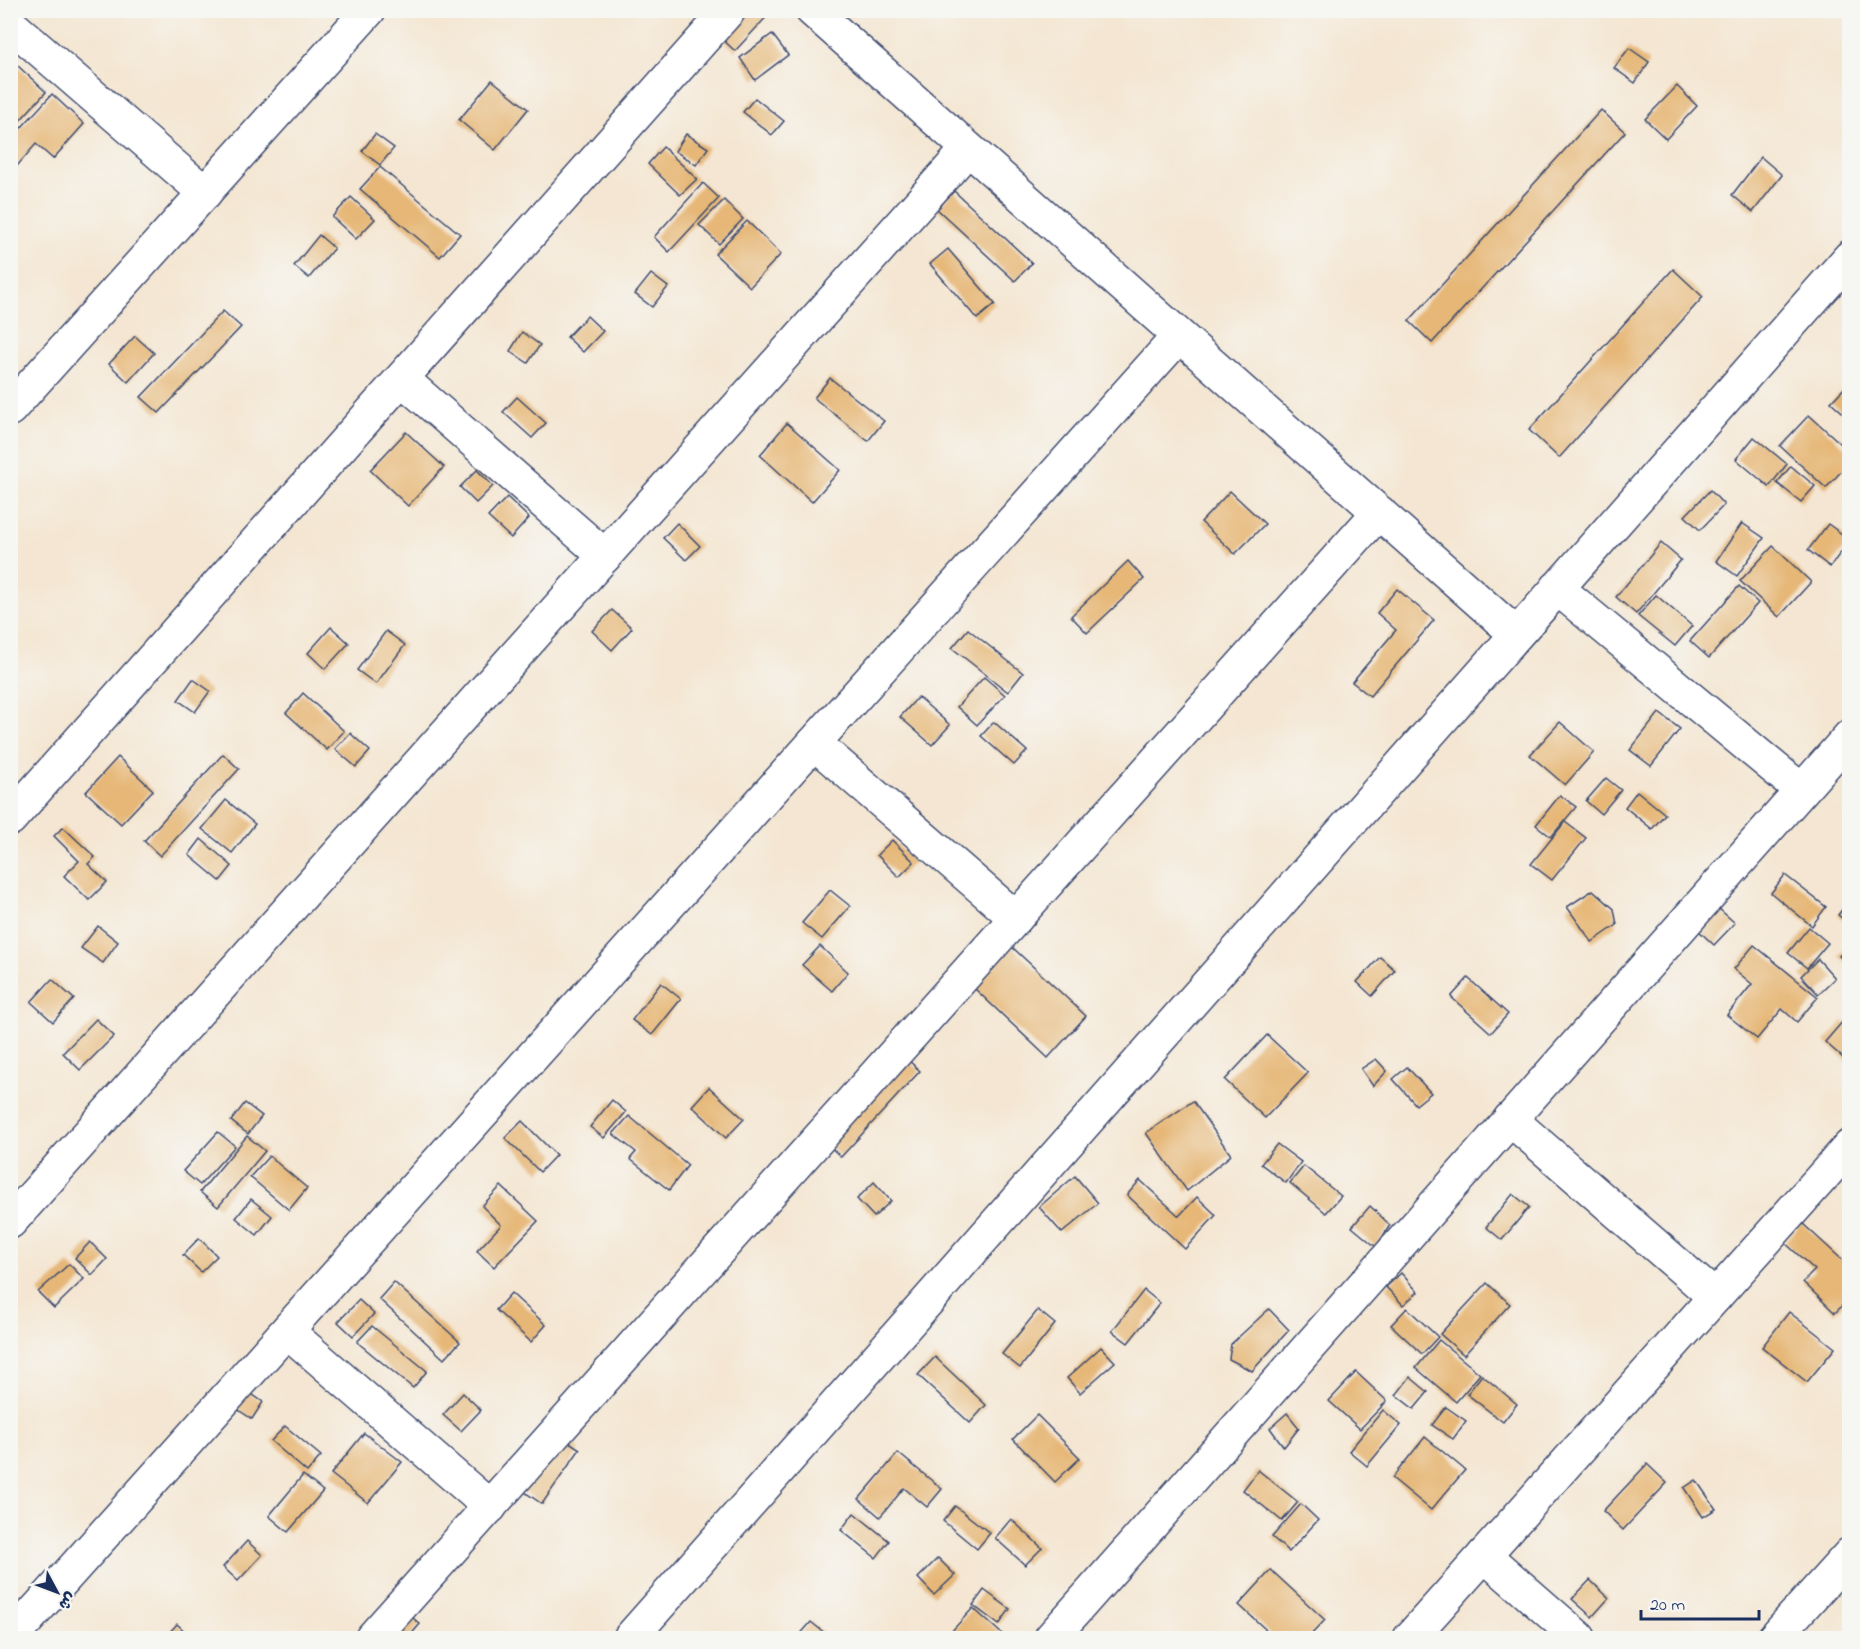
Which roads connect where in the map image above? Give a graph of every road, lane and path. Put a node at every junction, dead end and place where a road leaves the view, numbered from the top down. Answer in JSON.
{"nodes":[{"id":1,"x":369,"y":10,"type":"edge"},
{"id":2,"x":729,"y":10,"type":"edge"},
{"id":3,"x":812,"y":10,"type":"edge"},
{"id":4,"x":10,"y":24,"type":"edge"},
{"id":5,"x":968,"y":149,"type":"junction"},
{"id":6,"x":205,"y":193,"type":"junction"},
{"id":7,"x":1850,"y":257,"type":"edge"},
{"id":8,"x":1179,"y":336,"type":"junction"},
{"id":9,"x":402,"y":379,"type":"junction"},
{"id":10,"x":10,"y":409,"type":"edge"},
{"id":11,"x":1379,"y":512,"type":"junction"},
{"id":12,"x":605,"y":556,"type":"junction"},
{"id":13,"x":1557,"y":588,"type":"junction"},
{"id":14,"x":1516,"y":634,"type":"junction"},
{"id":15,"x":1850,"y":736,"type":"edge"},
{"id":16,"x":814,"y":743,"type":"junction"},
{"id":17,"x":1801,"y":790,"type":"junction"},
{"id":18,"x":10,"y":819,"type":"edge"},
{"id":19,"x":1016,"y":918,"type":"junction"},
{"id":20,"x":1510,"y":1119,"type":"junction"},
{"id":21,"x":1850,"y":1146,"type":"edge"},
{"id":22,"x":10,"y":1222,"type":"edge"},
{"id":23,"x":1715,"y":1297,"type":"junction"},
{"id":24,"x":286,"y":1331,"type":"junction"},
{"id":25,"x":490,"y":1507,"type":"junction"},
{"id":26,"x":1850,"y":1554,"type":"edge"},
{"id":27,"x":1484,"y":1556,"type":"junction"},
{"id":28,"x":10,"y":1638,"type":"edge"},
{"id":29,"x":372,"y":1638,"type":"edge"},
{"id":30,"x":630,"y":1638,"type":"edge"},
{"id":31,"x":1051,"y":1638,"type":"edge"},
{"id":32,"x":1410,"y":1638,"type":"edge"},
{"id":33,"x":1579,"y":1638,"type":"edge"},
{"id":34,"x":1774,"y":1638,"type":"edge"}],
"edges":[{"from":1,"to":6,"type":"street"},
{"from":2,"to":9,"type":"street"},
{"from":3,"to":5,"type":"street"},
{"from":4,"to":6,"type":"street"},
{"from":5,"to":8,"type":"street"},
{"from":5,"to":12,"type":"street"},
{"from":6,"to":10,"type":"street"},
{"from":7,"to":13,"type":"street"},
{"from":8,"to":11,"type":"street"},
{"from":8,"to":16,"type":"street"},
{"from":9,"to":12,"type":"street"},
{"from":9,"to":18,"type":"street"},
{"from":11,"to":14,"type":"street"},
{"from":11,"to":19,"type":"street"},
{"from":12,"to":22,"type":"street"},
{"from":13,"to":14,"type":"street"},
{"from":13,"to":17,"type":"street"},
{"from":14,"to":30,"type":"street"},
{"from":15,"to":17,"type":"street"},
{"from":16,"to":19,"type":"street"},
{"from":16,"to":24,"type":"street"},
{"from":17,"to":20,"type":"street"},
{"from":19,"to":25,"type":"street"},
{"from":20,"to":23,"type":"street"},
{"from":20,"to":31,"type":"street"},
{"from":21,"to":23,"type":"street"},
{"from":23,"to":27,"type":"street"},
{"from":24,"to":25,"type":"street"},
{"from":24,"to":28,"type":"street"},
{"from":25,"to":29,"type":"street"},
{"from":26,"to":34,"type":"street"},
{"from":27,"to":32,"type":"street"},
{"from":27,"to":33,"type":"street"}]}
